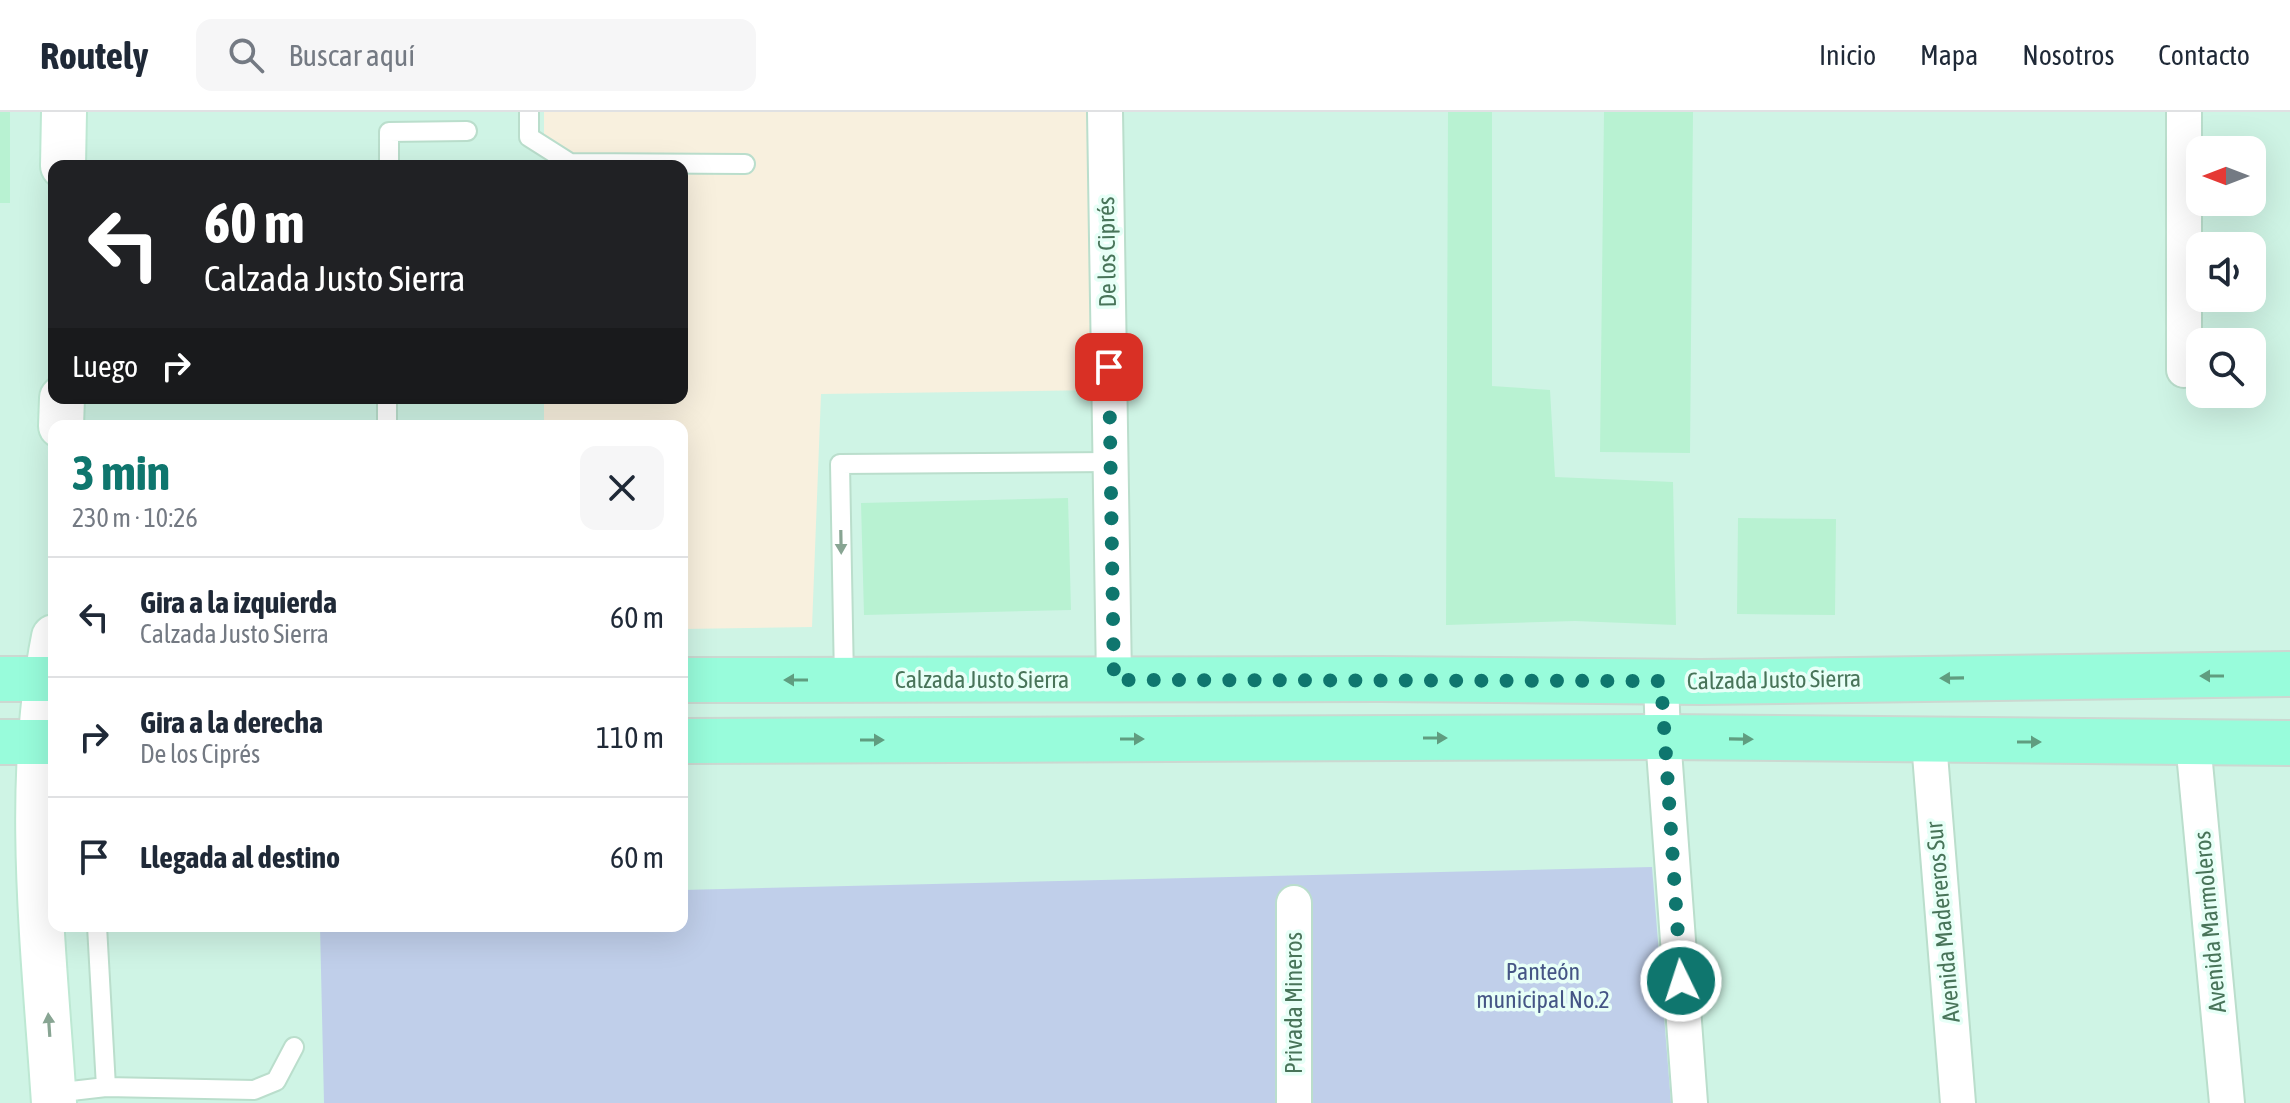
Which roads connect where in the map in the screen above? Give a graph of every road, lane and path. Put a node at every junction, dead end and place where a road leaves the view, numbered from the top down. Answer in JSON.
{"nodes":[{"id":1,"x":64,"y":112,"type":"edge"},
{"id":2,"x":529,"y":112,"type":"edge"},
{"id":3,"x":1105,"y":112,"type":"edge"},
{"id":4,"x":2184,"y":112,"type":"edge"},
{"id":5,"x":467,"y":131,"type":"dead end"},
{"id":6,"x":63,"y":160,"type":"edge"},
{"id":7,"x":389,"y":160,"type":"edge"},
{"id":8,"x":565,"y":160,"type":"edge"},
{"id":9,"x":688,"y":164,"type":"edge"},
{"id":10,"x":745,"y":164,"type":"dead end"},
{"id":11,"x":2184,"y":370,"type":"dead end"},
{"id":12,"x":1110,"y":462,"type":"junction"},
{"id":13,"x":48,"y":666,"type":"edge"},
{"id":14,"x":2290,"y":674,"type":"edge"},
{"id":15,"x":48,"y":677,"type":"edge"},
{"id":16,"x":0,"y":679,"type":"edge"},
{"id":17,"x":688,"y":680,"type":"edge"},
{"id":18,"x":844,"y":680,"type":"junction"},
{"id":19,"x":1114,"y":680,"type":"junction"},
{"id":20,"x":1661,"y":681,"type":"junction"},
{"id":21,"x":1663,"y":737,"type":"junction"},
{"id":22,"x":688,"y":741,"type":"edge"},
{"id":23,"x":31,"y":742,"type":"edge"},
{"id":24,"x":1929,"y":742,"type":"junction"},
{"id":25,"x":2193,"y":742,"type":"junction"},
{"id":26,"x":2290,"y":743,"type":"edge"},
{"id":27,"x":1294,"y":903,"type":"dead end"},
{"id":28,"x":48,"y":910,"type":"edge"},
{"id":29,"x":49,"y":932,"type":"edge"},
{"id":30,"x":97,"y":932,"type":"edge"},
{"id":31,"x":294,"y":1047,"type":"dead end"},
{"id":32,"x":106,"y":1087,"type":"junction"},
{"id":33,"x":54,"y":1098,"type":"edge"},
{"id":34,"x":1294,"y":1103,"type":"edge"},
{"id":35,"x":1690,"y":1103,"type":"edge"},
{"id":36,"x":1958,"y":1103,"type":"edge"},
{"id":37,"x":2227,"y":1103,"type":"edge"}],
"edges":[{"from":1,"to":6,"type":"street"},
{"from":2,"to":8,"type":"lane"},
{"from":3,"to":12,"type":"street","name":"De los Ciprés"},
{"from":4,"to":11,"type":"street"},
{"from":5,"to":7,"type":"lane"},
{"from":9,"to":10,"type":"lane"},
{"from":12,"to":18,"type":"lane","one_way":true},
{"from":12,"to":19,"type":"street","name":"De los Ciprés"},
{"from":13,"to":16,"type":"main road"},
{"from":14,"to":20,"type":"main road","name":"Calzada Justo Sierra","one_way":true},
{"from":15,"to":23,"type":"street"},
{"from":18,"to":17,"type":"main road","name":"Calzada Justo Sierra","one_way":true},
{"from":18,"to":19,"type":"main road","name":"Calzada Justo Sierra"},
{"from":19,"to":20,"type":"main road","name":"Calzada Justo Sierra"},
{"from":20,"to":21,"type":"street"},
{"from":22,"to":21,"type":"main road","one_way":true},
{"from":21,"to":24,"type":"main road","one_way":true},
{"from":21,"to":35,"type":"street"},
{"from":23,"to":28,"type":"street"},
{"from":24,"to":25,"type":"main road","one_way":true},
{"from":24,"to":36,"type":"street","name":"Avenida Madereros Sur"},
{"from":25,"to":26,"type":"main road"},
{"from":25,"to":37,"type":"street","name":"Avenida Marmoleros"},
{"from":27,"to":34,"type":"street","name":"Privada Mineros"},
{"from":33,"to":29,"type":"street","one_way":true},
{"from":30,"to":32,"type":"lane"},
{"from":31,"to":32,"type":"lane"},
{"from":32,"to":33,"type":"lane"}]}
